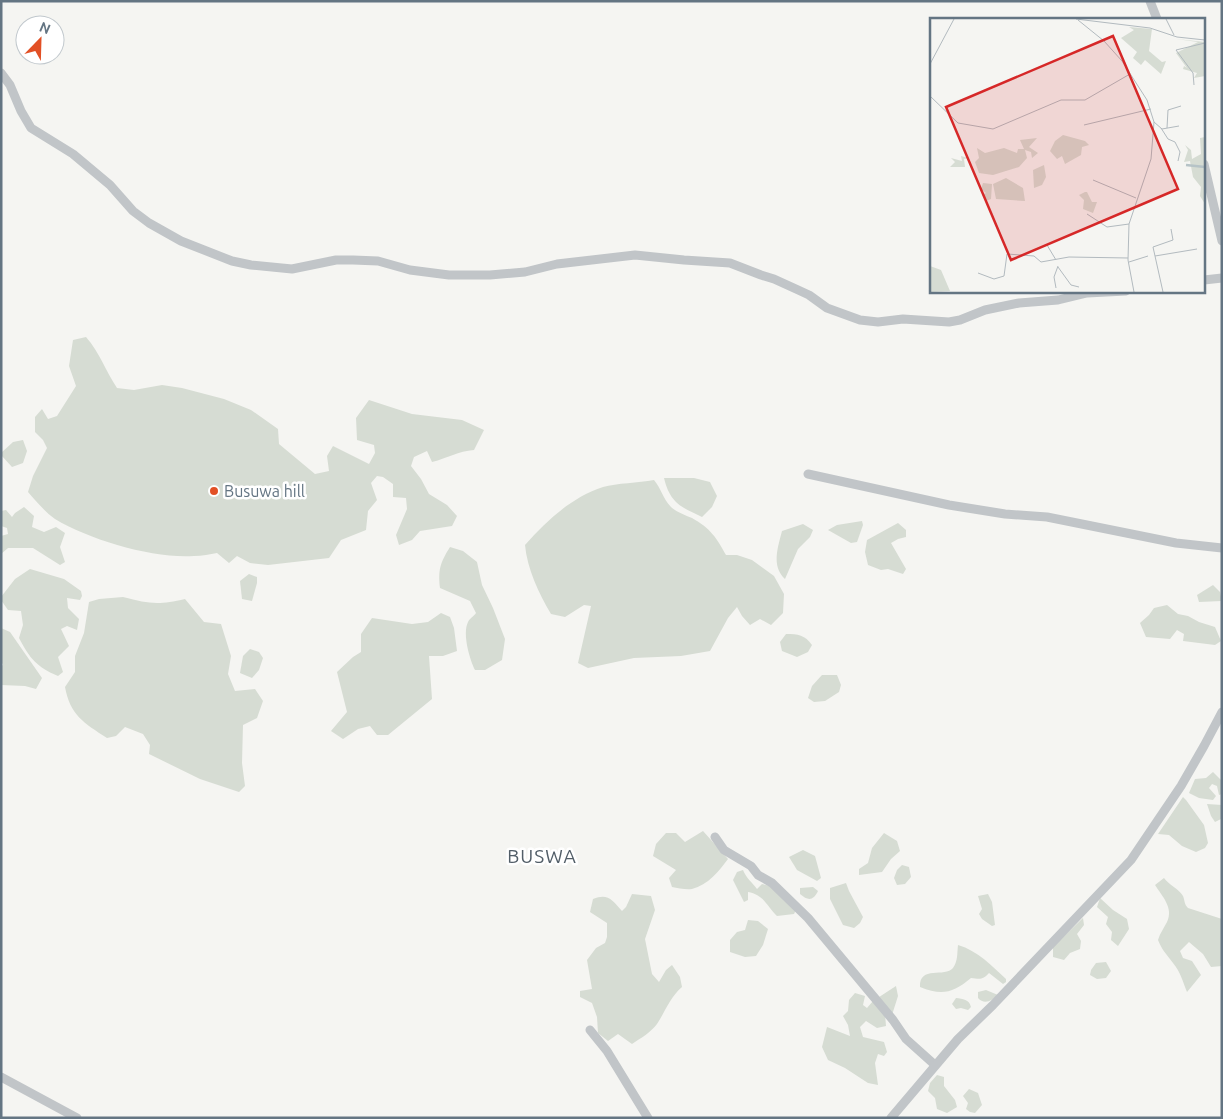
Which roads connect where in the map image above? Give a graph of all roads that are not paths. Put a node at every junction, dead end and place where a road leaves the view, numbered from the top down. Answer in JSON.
{"nodes":[{"id":1,"x":1150,"y":1,"type":"edge"},
{"id":2,"x":1157,"y":18,"type":"edge"},
{"id":3,"x":1,"y":73,"type":"edge"},
{"id":4,"x":1206,"y":173,"type":"edge"},
{"id":5,"x":1222,"y":241,"type":"edge"},
{"id":6,"x":1222,"y":278,"type":"edge"},
{"id":7,"x":1206,"y":280,"type":"edge"},
{"id":8,"x":1106,"y":292,"type":"edge"},
{"id":9,"x":808,"y":474,"type":"dead end"},
{"id":10,"x":1222,"y":548,"type":"edge"},
{"id":11,"x":1222,"y":712,"type":"edge"},
{"id":12,"x":715,"y":837,"type":"dead end"},
{"id":13,"x":590,"y":1030,"type":"dead end"},
{"id":14,"x":935,"y":1065,"type":"junction"},
{"id":15,"x":1,"y":1077,"type":"edge"},
{"id":16,"x":77,"y":1118,"type":"edge"},
{"id":17,"x":648,"y":1118,"type":"edge"},
{"id":18,"x":890,"y":1118,"type":"edge"}],
"edges":[{"from":1,"to":2,"type":"street"},
{"from":3,"to":8,"type":"street"},
{"from":4,"to":5,"type":"street"},
{"from":6,"to":7,"type":"street"},
{"from":9,"to":10,"type":"street"},
{"from":11,"to":14,"type":"street"},
{"from":12,"to":14,"type":"street"},
{"from":13,"to":17,"type":"street"},
{"from":14,"to":18,"type":"street"},
{"from":15,"to":16,"type":"street"}]}
